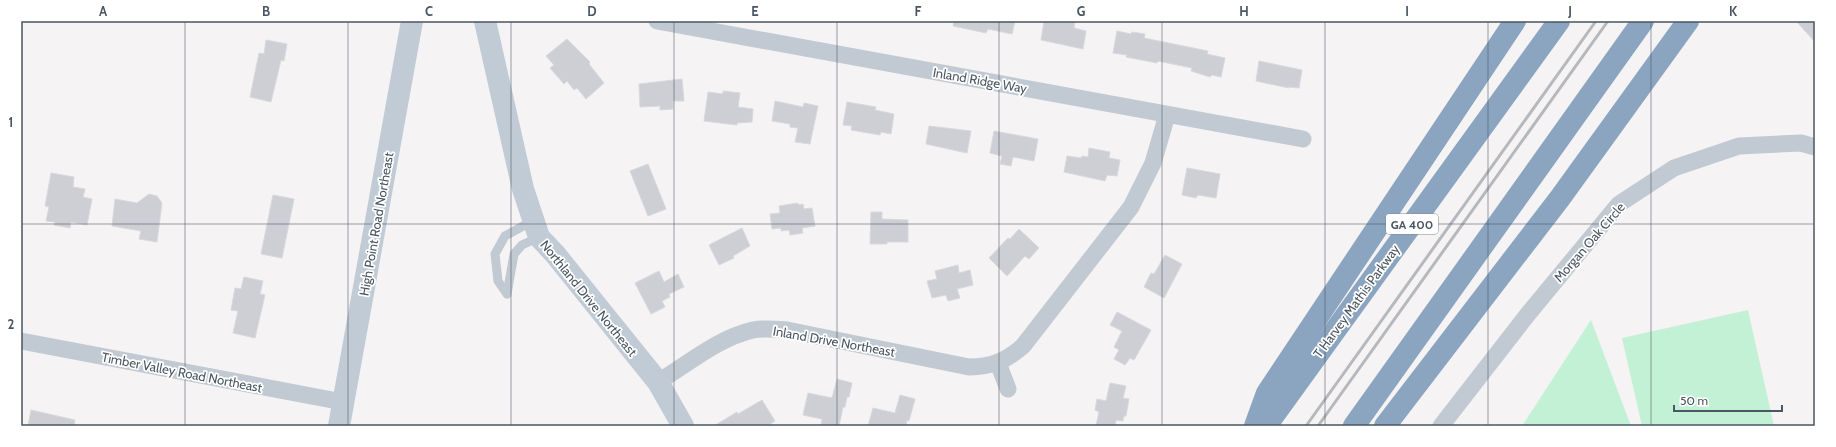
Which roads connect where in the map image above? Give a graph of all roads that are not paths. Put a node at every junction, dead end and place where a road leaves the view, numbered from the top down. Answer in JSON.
{"nodes":[{"id":1,"x":412,"y":21,"type":"edge"},
{"id":2,"x":485,"y":21,"type":"edge"},
{"id":3,"x":657,"y":21,"type":"edge"},
{"id":4,"x":1515,"y":21,"type":"edge"},
{"id":5,"x":1559,"y":21,"type":"edge"},
{"id":6,"x":1643,"y":21,"type":"edge"},
{"id":7,"x":1688,"y":21,"type":"edge"},
{"id":8,"x":1167,"y":115,"type":"junction"},
{"id":9,"x":1303,"y":140,"type":"dead end"},
{"id":10,"x":1815,"y":148,"type":"edge"},
{"id":11,"x":536,"y":229,"type":"junction"},
{"id":12,"x":21,"y":342,"type":"edge"},
{"id":13,"x":998,"y":363,"type":"junction"},
{"id":14,"x":658,"y":382,"type":"junction"},
{"id":15,"x":1008,"y":389,"type":"dead end"},
{"id":16,"x":343,"y":402,"type":"junction"},
{"id":17,"x":339,"y":426,"type":"edge"},
{"id":18,"x":683,"y":426,"type":"edge"},
{"id":19,"x":1255,"y":426,"type":"edge"},
{"id":20,"x":1266,"y":426,"type":"edge"},
{"id":21,"x":1354,"y":426,"type":"edge"},
{"id":22,"x":1385,"y":426,"type":"edge"},
{"id":23,"x":1441,"y":426,"type":"edge"}],
"edges":[{"from":1,"to":16,"type":"street","name":"High Point Road Northeast"},
{"from":2,"to":11,"type":"street","name":"Northland Drive Northeast"},
{"from":3,"to":8,"type":"street","name":"Inland Ridge Way"},
{"from":4,"to":19,"type":"highway"},
{"from":5,"to":20,"type":"highway","name":"T Harvey Mathis Parkway","number":"GA 400"},
{"from":6,"to":21,"type":"highway"},
{"from":7,"to":22,"type":"highway"},
{"from":8,"to":9,"type":"street","name":"Inland Ridge Way"},
{"from":8,"to":13,"type":"street","name":"Inland Drive Northeast"},
{"from":10,"to":23,"type":"street","name":"Morgan Oak Circle"},
{"from":11,"to":11,"type":"lane"},
{"from":11,"to":14,"type":"street","name":"Northland Drive Northeast"},
{"from":12,"to":16,"type":"street","name":"Timber Valley Road Northeast"},
{"from":13,"to":14,"type":"street","name":"Inland Drive Northeast"},
{"from":13,"to":15,"type":"street"},
{"from":14,"to":18,"type":"street","name":"Northland Drive Northeast"},
{"from":16,"to":17,"type":"street","name":"High Point Road Northeast"}]}
